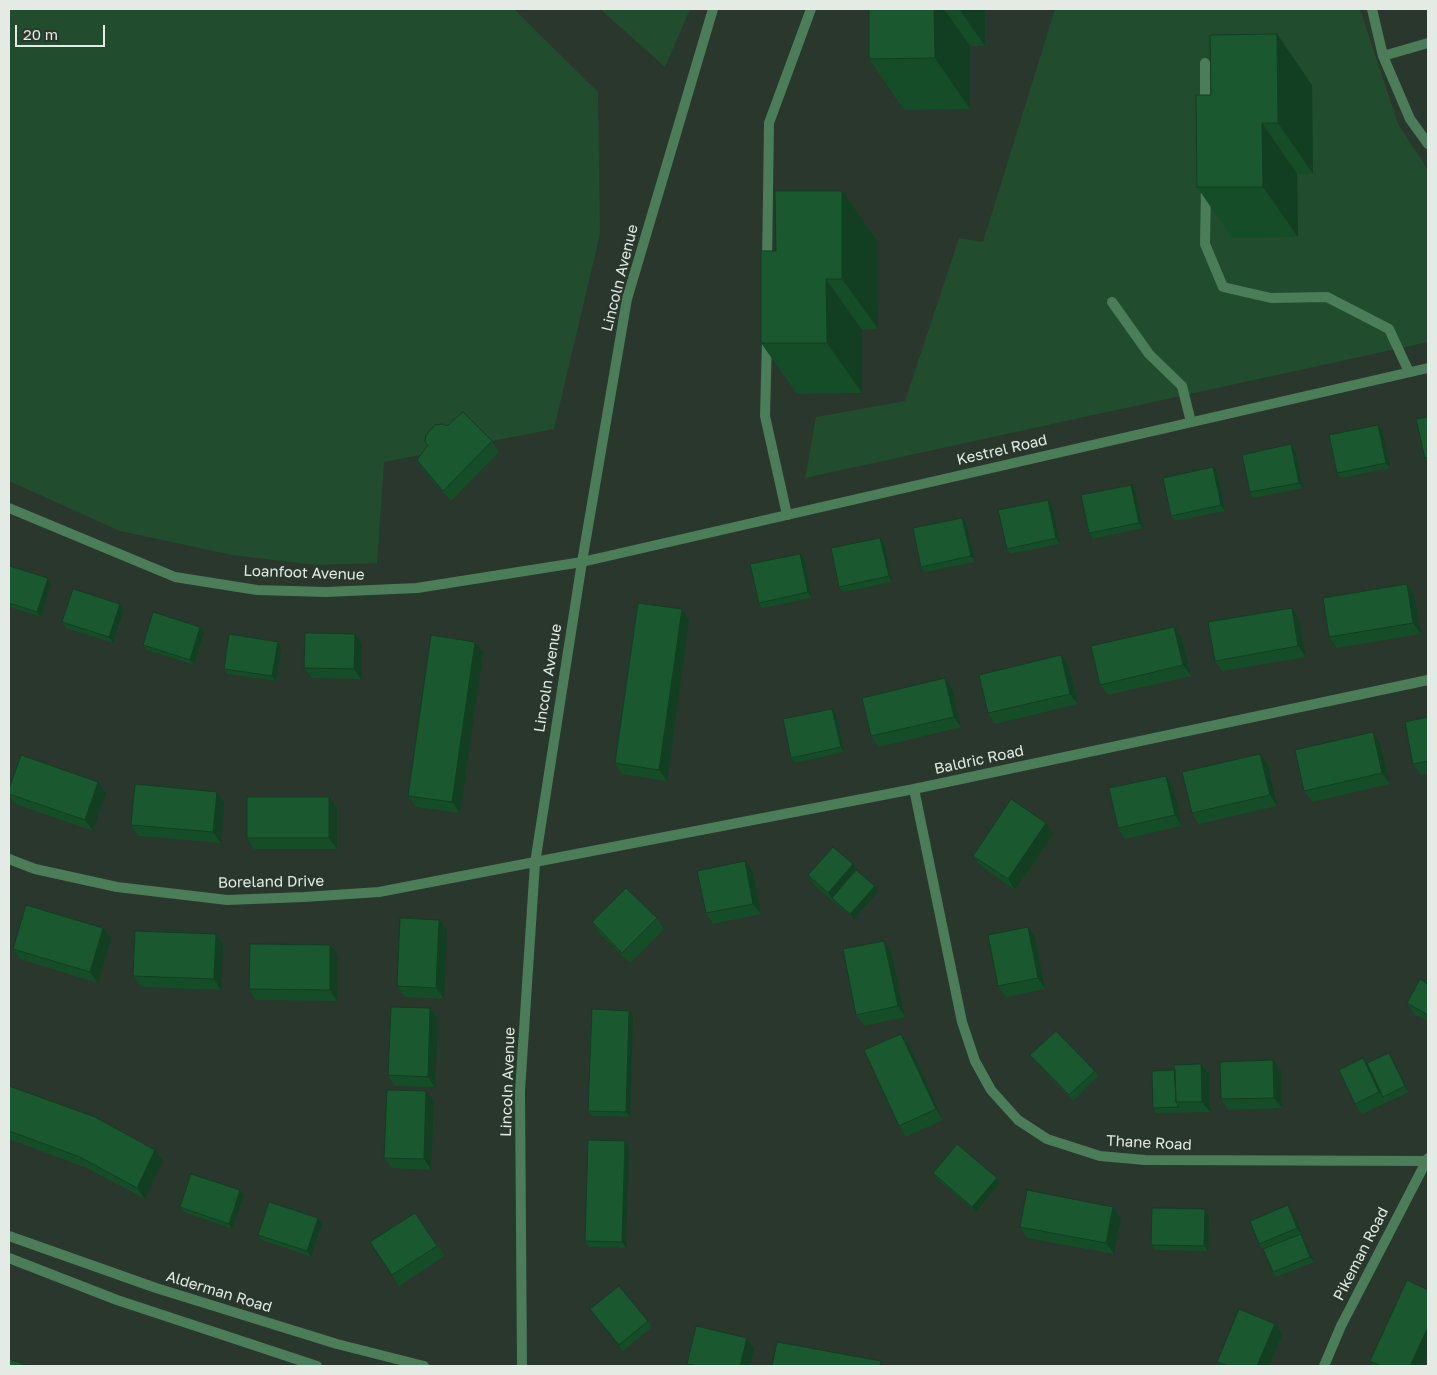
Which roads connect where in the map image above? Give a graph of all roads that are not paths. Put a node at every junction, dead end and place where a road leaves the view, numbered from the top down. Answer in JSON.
{"nodes":[{"id":1,"x":713,"y":9,"type":"edge"},
{"id":2,"x":811,"y":9,"type":"edge"},
{"id":3,"x":1372,"y":9,"type":"edge"},
{"id":4,"x":1428,"y":43,"type":"edge"},
{"id":5,"x":1384,"y":56,"type":"junction"},
{"id":6,"x":1205,"y":63,"type":"dead end"},
{"id":7,"x":1206,"y":118,"type":"edge"},
{"id":8,"x":1428,"y":144,"type":"edge"},
{"id":9,"x":1206,"y":177,"type":"edge"},
{"id":10,"x":767,"y":273,"type":"edge"},
{"id":11,"x":1112,"y":302,"type":"dead end"},
{"id":12,"x":767,"y":333,"type":"edge"},
{"id":13,"x":1428,"y":368,"type":"edge"},
{"id":14,"x":1409,"y":372,"type":"junction"},
{"id":15,"x":1191,"y":422,"type":"junction"},
{"id":16,"x":9,"y":508,"type":"edge"},
{"id":17,"x":787,"y":515,"type":"junction"},
{"id":18,"x":582,"y":562,"type":"junction"},
{"id":19,"x":1428,"y":680,"type":"edge"},
{"id":20,"x":914,"y":789,"type":"junction"},
{"id":21,"x":9,"y":859,"type":"edge"},
{"id":22,"x":535,"y":863,"type":"junction"},
{"id":23,"x":1427,"y":1160,"type":"edge"},
{"id":24,"x":9,"y":1236,"type":"edge"},
{"id":25,"x":9,"y":1258,"type":"edge"},
{"id":26,"x":317,"y":1366,"type":"edge"},
{"id":27,"x":424,"y":1366,"type":"edge"},
{"id":28,"x":522,"y":1366,"type":"edge"},
{"id":29,"x":1324,"y":1366,"type":"edge"}],
"edges":[{"from":1,"to":18,"type":"street","name":"Lincoln Avenue"},
{"from":2,"to":10,"type":"street"},
{"from":3,"to":5,"type":"street"},
{"from":4,"to":5,"type":"street"},
{"from":5,"to":8,"type":"street"},
{"from":6,"to":7,"type":"street"},
{"from":9,"to":14,"type":"street"},
{"from":11,"to":15,"type":"street"},
{"from":12,"to":17,"type":"street"},
{"from":13,"to":14,"type":"street","name":"Kestrel Road"},
{"from":14,"to":15,"type":"street","name":"Kestrel Road"},
{"from":15,"to":17,"type":"street","name":"Kestrel Road"},
{"from":16,"to":18,"type":"street","name":"Loanfoot Avenue"},
{"from":17,"to":18,"type":"street","name":"Kestrel Road"},
{"from":18,"to":22,"type":"street","name":"Lincoln Avenue"},
{"from":19,"to":20,"type":"street","name":"Baldric Road"},
{"from":20,"to":22,"type":"street","name":"Baldric Road"},
{"from":20,"to":23,"type":"street","name":"Thane Road"},
{"from":21,"to":22,"type":"street","name":"Boreland Drive"},
{"from":22,"to":28,"type":"street","name":"Lincoln Avenue"},
{"from":23,"to":29,"type":"street","name":"Pikeman Road"},
{"from":24,"to":27,"type":"street","name":"Alderman Road"},
{"from":25,"to":26,"type":"street"}]}
